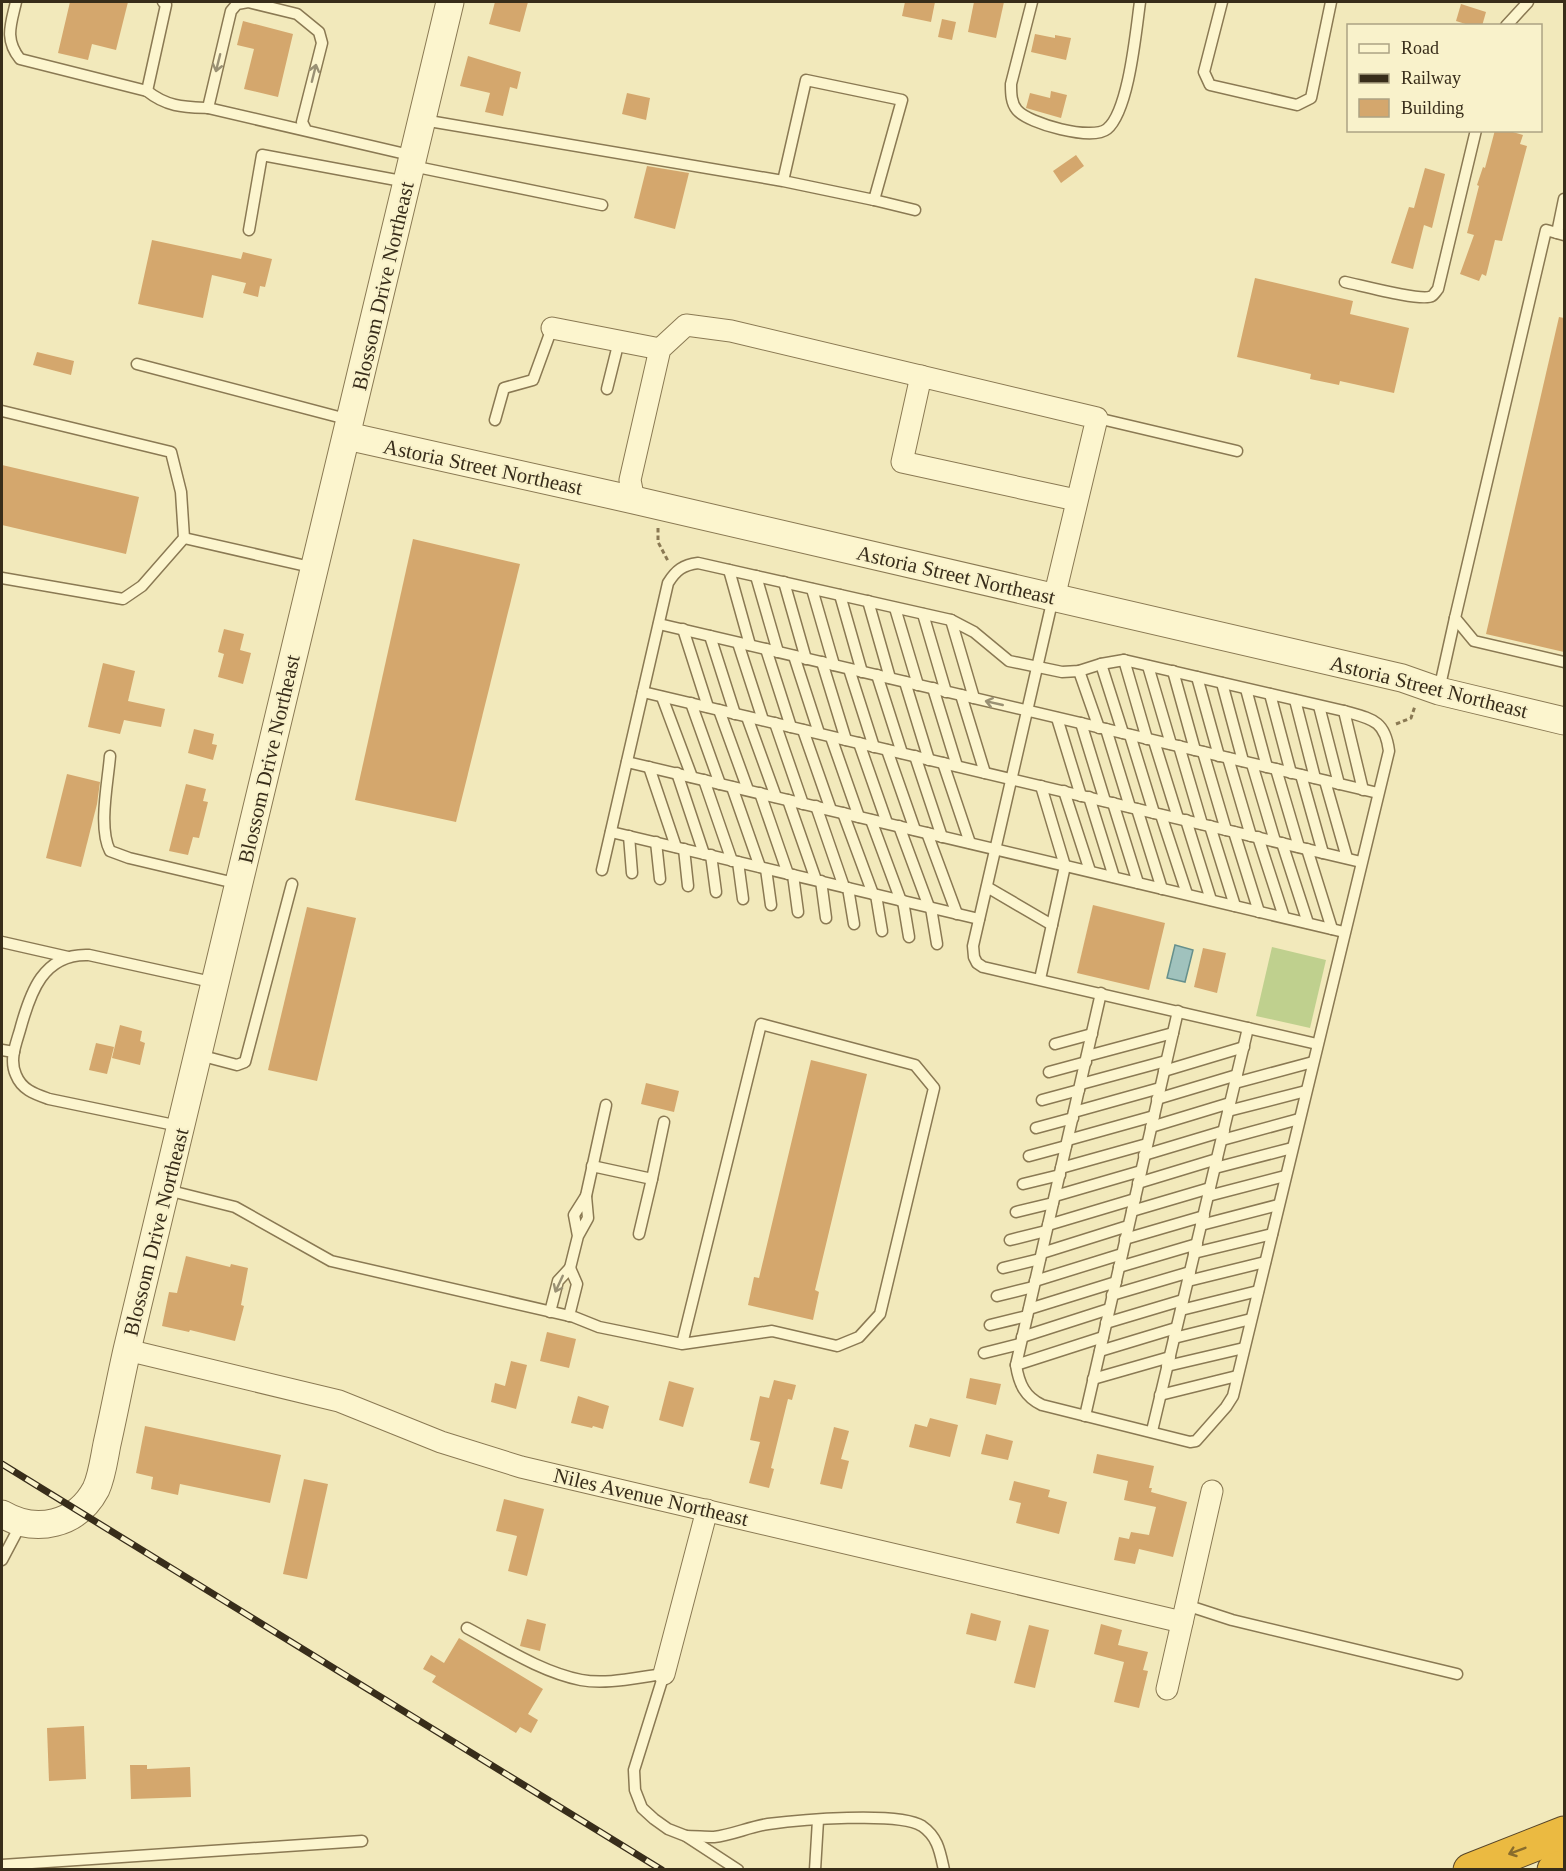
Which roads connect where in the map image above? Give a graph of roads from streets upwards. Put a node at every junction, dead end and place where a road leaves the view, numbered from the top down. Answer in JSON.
{"nodes":[{"id":1,"x":450,"y":2,"type":"edge"},
{"id":2,"x":552,"y":328,"type":"road end"},
{"id":3,"x":660,"y":349,"type":"junction"},
{"id":4,"x":921,"y":376,"type":"junction"},
{"id":5,"x":349,"y":428,"type":"junction"},
{"id":6,"x":634,"y":500,"type":"junction"},
{"id":7,"x":1076,"y":500,"type":"junction"},
{"id":8,"x":1053,"y":598,"type":"junction"},
{"id":9,"x":1564,"y":720,"type":"edge"},
{"id":10,"x":127,"y":1350,"type":"junction"},
{"id":11,"x":1212,"y":1491,"type":"dead end"},
{"id":12,"x":707,"y":1510,"type":"junction"},
{"id":13,"x":11,"y":1519,"type":"edge"},
{"id":14,"x":1184,"y":1613,"type":"junction"},
{"id":15,"x":664,"y":1674,"type":"road end"},
{"id":16,"x":1167,"y":1689,"type":"dead end"},
{"id":17,"x":1564,"y":1833,"type":"edge"},
{"id":18,"x":1564,"y":1866,"type":"edge"},
{"id":19,"x":1470,"y":1869,"type":"edge"},
{"id":20,"x":1554,"y":1869,"type":"edge"}],
"edges":[{"from":1,"to":5,"type":"street","name":"Blossom Drive Northeast"},
{"from":2,"to":3,"type":"street"},
{"from":3,"to":4,"type":"street"},
{"from":3,"to":6,"type":"street"},
{"from":4,"to":7,"type":"street"},
{"from":4,"to":7,"type":"street"},
{"from":5,"to":6,"type":"street","name":"Astoria Street Northeast"},
{"from":5,"to":10,"type":"street","name":"Blossom Drive Northeast"},
{"from":6,"to":8,"type":"street","name":"Astoria Street Northeast"},
{"from":7,"to":8,"type":"street"},
{"from":8,"to":9,"type":"street","name":"Astoria Street Northeast"},
{"from":10,"to":12,"type":"street","name":"Niles Avenue Northeast"},
{"from":10,"to":13,"type":"street","name":"Blossom Drive Northeast"},
{"from":11,"to":14,"type":"street"},
{"from":12,"to":14,"type":"street","name":"Niles Avenue Northeast"},
{"from":12,"to":15,"type":"street"},
{"from":14,"to":16,"type":"street"},
{"from":17,"to":19,"type":"highway","one_way":true},
{"from":18,"to":20,"type":"highway"}]}
